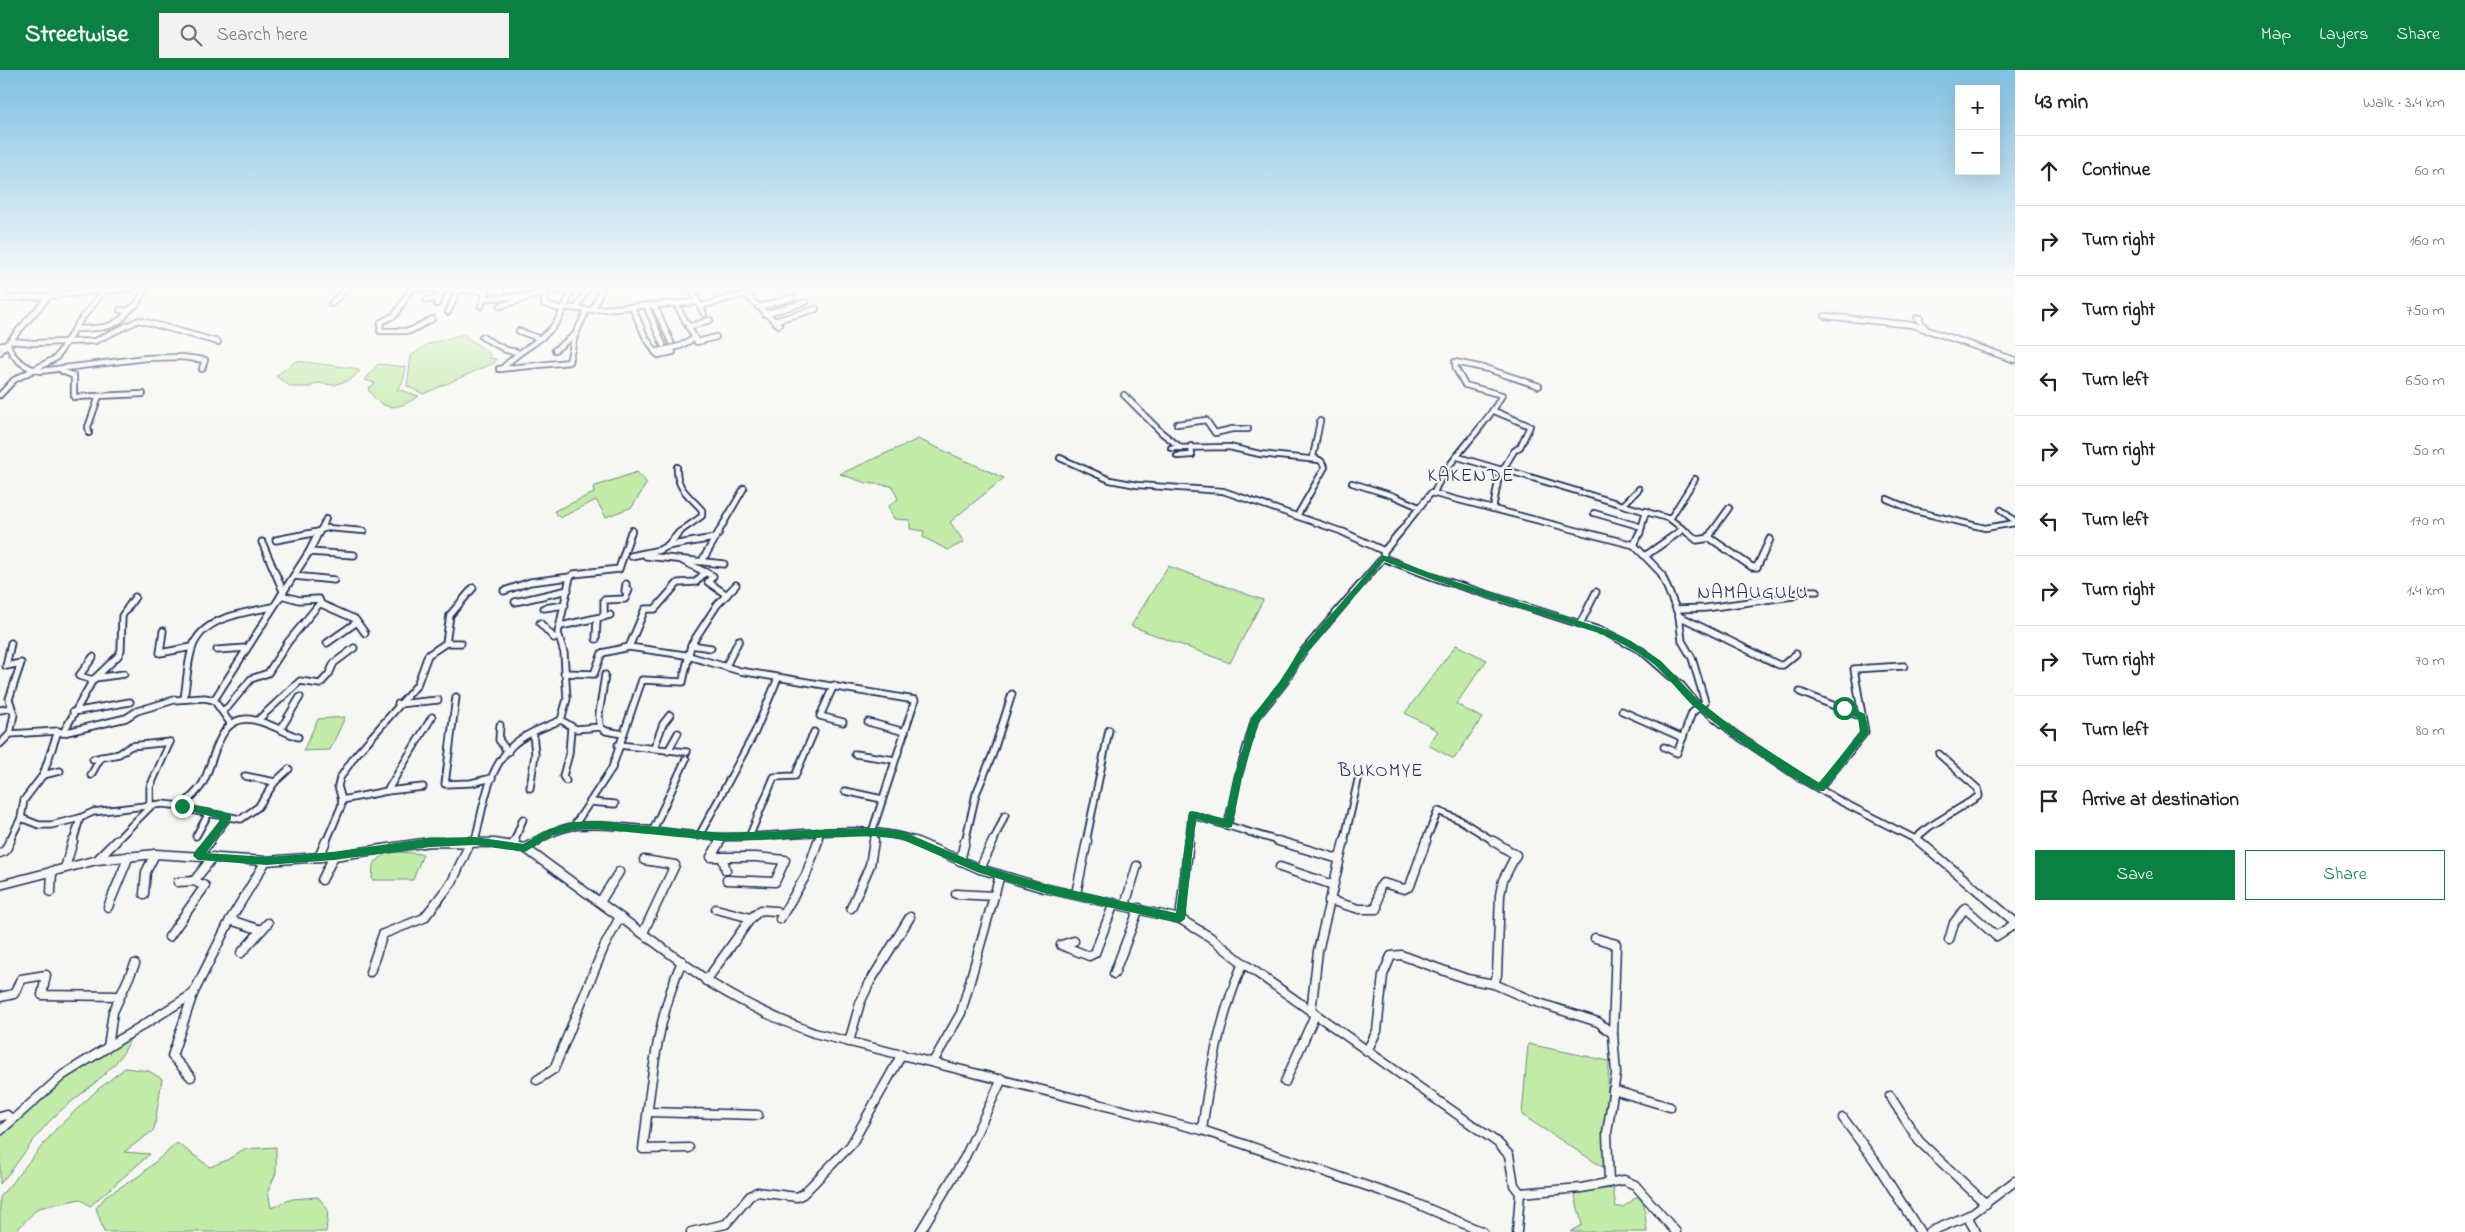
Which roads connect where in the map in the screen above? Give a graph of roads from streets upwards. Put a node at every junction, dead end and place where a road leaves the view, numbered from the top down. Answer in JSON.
{"nodes":[{"id":1,"x":9,"y":342,"type":"junction"},
{"id":2,"x":15,"y":342,"type":"edge"},
{"id":3,"x":47,"y":342,"type":"edge"},
{"id":4,"x":67,"y":342,"type":"edge"},
{"id":5,"x":492,"y":342,"type":"edge"},
{"id":6,"x":531,"y":342,"type":"edge"},
{"id":7,"x":567,"y":342,"type":"edge"},
{"id":8,"x":574,"y":342,"type":"edge"},
{"id":9,"x":648,"y":342,"type":"edge"},
{"id":10,"x":662,"y":342,"type":"edge"},
{"id":11,"x":687,"y":342,"type":"edge"},
{"id":12,"x":1963,"y":342,"type":"edge"},
{"id":13,"x":663,"y":345,"type":"dead end"},
{"id":14,"x":0,"y":346,"type":"edge"},
{"id":15,"x":555,"y":350,"type":"dead end"},
{"id":16,"x":0,"y":352,"type":"edge"},
{"id":17,"x":516,"y":352,"type":"junction"},
{"id":18,"x":655,"y":352,"type":"junction"},
{"id":19,"x":673,"y":352,"type":"dead end"},
{"id":20,"x":2015,"y":360,"type":"edge"},
{"id":21,"x":202,"y":369,"type":"dead end"},
{"id":22,"x":33,"y":370,"type":"junction"},
{"id":23,"x":59,"y":371,"type":"junction"},
{"id":24,"x":1539,"y":386,"type":"dead end"},
{"id":25,"x":0,"y":394,"type":"edge"},
{"id":26,"x":143,"y":394,"type":"dead end"},
{"id":27,"x":1124,"y":395,"type":"dead end"},
{"id":28,"x":99,"y":396,"type":"junction"},
{"id":29,"x":1494,"y":411,"type":"junction"},
{"id":30,"x":1320,"y":421,"type":"dead end"},
{"id":31,"x":1177,"y":424,"type":"dead end"},
{"id":32,"x":1248,"y":429,"type":"dead end"},
{"id":33,"x":89,"y":433,"type":"dead end"},
{"id":34,"x":1191,"y":446,"type":"junction"},
{"id":35,"x":1180,"y":447,"type":"junction"},
{"id":36,"x":1172,"y":448,"type":"dead end"},
{"id":37,"x":1177,"y":456,"type":"dead end"},
{"id":38,"x":1458,"y":457,"type":"junction"},
{"id":39,"x":1060,"y":458,"type":"dead end"},
{"id":40,"x":1319,"y":460,"type":"junction"},
{"id":41,"x":677,"y":467,"type":"dead end"},
{"id":42,"x":1503,"y":469,"type":"junction"},
{"id":43,"x":1695,"y":479,"type":"dead end"},
{"id":44,"x":1352,"y":483,"type":"dead end"},
{"id":45,"x":744,"y":488,"type":"dead end"},
{"id":46,"x":1639,"y":489,"type":"dead end"},
{"id":47,"x":1434,"y":493,"type":"junction"},
{"id":48,"x":1887,"y":499,"type":"dead end"},
{"id":49,"x":1625,"y":503,"type":"junction"},
{"id":50,"x":1420,"y":507,"type":"junction"},
{"id":51,"x":1729,"y":508,"type":"dead end"},
{"id":52,"x":1494,"y":509,"type":"junction"},
{"id":53,"x":2001,"y":510,"type":"dead end"},
{"id":54,"x":1646,"y":511,"type":"junction"},
{"id":55,"x":1594,"y":513,"type":"dead end"},
{"id":56,"x":1297,"y":516,"type":"junction"},
{"id":57,"x":326,"y":519,"type":"dead end"},
{"id":58,"x":1670,"y":519,"type":"junction"},
{"id":59,"x":2015,"y":522,"type":"edge"},
{"id":60,"x":305,"y":526,"type":"dead end"},
{"id":61,"x":1642,"y":527,"type":"junction"},
{"id":62,"x":632,"y":530,"type":"dead end"},
{"id":63,"x":1682,"y":530,"type":"junction"},
{"id":64,"x":319,"y":531,"type":"junction"},
{"id":65,"x":364,"y":531,"type":"dead end"},
{"id":66,"x":304,"y":534,"type":"junction"},
{"id":67,"x":715,"y":537,"type":"junction"},
{"id":68,"x":1708,"y":538,"type":"junction"},
{"id":69,"x":1770,"y":539,"type":"dead end"},
{"id":70,"x":276,"y":540,"type":"dead end"},
{"id":71,"x":262,"y":542,"type":"dead end"},
{"id":72,"x":1634,"y":545,"type":"junction"},
{"id":73,"x":668,"y":546,"type":"junction"},
{"id":74,"x":1384,"y":551,"type":"junction"},
{"id":75,"x":309,"y":552,"type":"junction"},
{"id":76,"x":354,"y":555,"type":"dead end"},
{"id":77,"x":631,"y":556,"type":"junction"},
{"id":78,"x":1645,"y":556,"type":"junction"},
{"id":79,"x":622,"y":558,"type":"junction"},
{"id":80,"x":1383,"y":558,"type":"junction"},
{"id":81,"x":681,"y":560,"type":"junction"},
{"id":82,"x":702,"y":562,"type":"junction"},
{"id":83,"x":724,"y":564,"type":"dead end"},
{"id":84,"x":705,"y":572,"type":"junction"},
{"id":85,"x":294,"y":576,"type":"junction"},
{"id":86,"x":570,"y":577,"type":"junction"},
{"id":87,"x":334,"y":580,"type":"dead end"},
{"id":88,"x":626,"y":584,"type":"dead end"},
{"id":89,"x":736,"y":585,"type":"dead end"},
{"id":90,"x":473,"y":588,"type":"dead end"},
{"id":91,"x":568,"y":590,"type":"junction"},
{"id":92,"x":504,"y":591,"type":"dead end"},
{"id":93,"x":1817,"y":591,"type":"dead end"},
{"id":94,"x":1596,"y":592,"type":"dead end"},
{"id":95,"x":282,"y":593,"type":"junction"},
{"id":96,"x":727,"y":595,"type":"junction"},
{"id":97,"x":136,"y":597,"type":"dead end"},
{"id":98,"x":515,"y":602,"type":"dead end"},
{"id":99,"x":320,"y":603,"type":"junction"},
{"id":100,"x":565,"y":605,"type":"junction"},
{"id":101,"x":273,"y":607,"type":"junction"},
{"id":102,"x":544,"y":608,"type":"dead end"},
{"id":103,"x":1677,"y":608,"type":"junction"},
{"id":104,"x":1679,"y":616,"type":"junction"},
{"id":105,"x":597,"y":618,"type":"junction"},
{"id":106,"x":358,"y":622,"type":"junction"},
{"id":107,"x":540,"y":623,"type":"dead end"},
{"id":108,"x":1580,"y":624,"type":"junction"},
{"id":109,"x":561,"y":626,"type":"junction"},
{"id":110,"x":163,"y":631,"type":"dead end"},
{"id":111,"x":365,"y":633,"type":"dead end"},
{"id":112,"x":558,"y":637,"type":"junction"},
{"id":113,"x":596,"y":639,"type":"dead end"},
{"id":114,"x":739,"y":640,"type":"dead end"},
{"id":115,"x":327,"y":642,"type":"dead end"},
{"id":116,"x":11,"y":643,"type":"dead end"},
{"id":117,"x":446,"y":643,"type":"junction"},
{"id":118,"x":461,"y":644,"type":"dead end"},
{"id":119,"x":691,"y":645,"type":"junction"},
{"id":120,"x":192,"y":647,"type":"junction"},
{"id":121,"x":629,"y":647,"type":"junction"},
{"id":122,"x":247,"y":648,"type":"junction"},
{"id":123,"x":354,"y":648,"type":"dead end"},
{"id":124,"x":711,"y":648,"type":"dead end"},
{"id":125,"x":217,"y":650,"type":"dead end"},
{"id":126,"x":1796,"y":654,"type":"dead end"},
{"id":127,"x":93,"y":657,"type":"dead end"},
{"id":128,"x":687,"y":658,"type":"junction"},
{"id":129,"x":726,"y":666,"type":"junction"},
{"id":130,"x":1904,"y":666,"type":"dead end"},
{"id":131,"x":564,"y":673,"type":"junction"},
{"id":132,"x":124,"y":674,"type":"dead end"},
{"id":133,"x":605,"y":675,"type":"dead end"},
{"id":134,"x":778,"y":678,"type":"junction"},
{"id":135,"x":94,"y":679,"type":"junction"},
{"id":136,"x":834,"y":685,"type":"junction"},
{"id":137,"x":1800,"y":692,"type":"dead end"},
{"id":138,"x":1012,"y":694,"type":"dead end"},
{"id":139,"x":300,"y":697,"type":"dead end"},
{"id":140,"x":456,"y":697,"type":"dead end"},
{"id":141,"x":184,"y":698,"type":"junction"},
{"id":142,"x":214,"y":700,"type":"junction"},
{"id":143,"x":438,"y":700,"type":"dead end"},
{"id":144,"x":130,"y":702,"type":"dead end"},
{"id":145,"x":398,"y":704,"type":"junction"},
{"id":146,"x":1700,"y":706,"type":"junction"},
{"id":147,"x":11,"y":708,"type":"junction"},
{"id":148,"x":0,"y":710,"type":"edge"},
{"id":149,"x":222,"y":711,"type":"junction"},
{"id":150,"x":1622,"y":711,"type":"dead end"},
{"id":151,"x":72,"y":712,"type":"junction"},
{"id":152,"x":670,"y":715,"type":"dead end"},
{"id":153,"x":1862,"y":716,"type":"junction"},
{"id":154,"x":432,"y":717,"type":"dead end"},
{"id":155,"x":258,"y":720,"type":"junction"},
{"id":156,"x":561,"y":720,"type":"junction"},
{"id":157,"x":843,"y":722,"type":"dead end"},
{"id":158,"x":868,"y":722,"type":"dead end"},
{"id":159,"x":230,"y":723,"type":"junction"},
{"id":160,"x":500,"y":725,"type":"dead end"},
{"id":161,"x":600,"y":727,"type":"junction"},
{"id":162,"x":571,"y":728,"type":"junction"},
{"id":163,"x":280,"y":730,"type":"junction"},
{"id":164,"x":1109,"y":730,"type":"dead end"},
{"id":165,"x":60,"y":732,"type":"junction"},
{"id":166,"x":814,"y":732,"type":"dead end"},
{"id":167,"x":906,"y":732,"type":"junction"},
{"id":168,"x":533,"y":733,"type":"junction"},
{"id":169,"x":678,"y":733,"type":"dead end"},
{"id":170,"x":10,"y":734,"type":"junction"},
{"id":171,"x":623,"y":734,"type":"junction"},
{"id":172,"x":298,"y":736,"type":"dead end"},
{"id":173,"x":1684,"y":738,"type":"junction"},
{"id":174,"x":0,"y":744,"type":"edge"},
{"id":175,"x":618,"y":745,"type":"junction"},
{"id":176,"x":654,"y":748,"type":"junction"},
{"id":177,"x":1664,"y":748,"type":"dead end"},
{"id":178,"x":668,"y":751,"type":"junction"},
{"id":179,"x":508,"y":752,"type":"junction"},
{"id":180,"x":854,"y":754,"type":"dead end"},
{"id":181,"x":1939,"y":754,"type":"dead end"},
{"id":182,"x":895,"y":760,"type":"junction"},
{"id":183,"x":289,"y":769,"type":"dead end"},
{"id":184,"x":60,"y":771,"type":"dead end"},
{"id":185,"x":43,"y":774,"type":"junction"},
{"id":186,"x":91,"y":775,"type":"dead end"},
{"id":187,"x":245,"y":776,"type":"dead end"},
{"id":188,"x":492,"y":778,"type":"junction"},
{"id":189,"x":1358,"y":780,"type":"dead end"},
{"id":190,"x":566,"y":781,"type":"dead end"},
{"id":191,"x":275,"y":782,"type":"junction"},
{"id":192,"x":423,"y":787,"type":"dead end"},
{"id":193,"x":530,"y":788,"type":"dead end"},
{"id":194,"x":1820,"y":788,"type":"junction"},
{"id":195,"x":387,"y":791,"type":"junction"},
{"id":196,"x":845,"y":791,"type":"dead end"},
{"id":197,"x":882,"y":799,"type":"junction"},
{"id":198,"x":342,"y":800,"type":"junction"},
{"id":199,"x":590,"y":802,"type":"junction"},
{"id":200,"x":615,"y":804,"type":"dead end"},
{"id":201,"x":182,"y":806,"type":"junction"},
{"id":202,"x":150,"y":807,"type":"junction"},
{"id":203,"x":209,"y":813,"type":"junction"},
{"id":204,"x":1005,"y":815,"type":"dead end"},
{"id":205,"x":228,"y":817,"type":"junction"},
{"id":206,"x":21,"y":818,"type":"junction"},
{"id":207,"x":80,"y":818,"type":"junction"},
{"id":208,"x":523,"y":819,"type":"dead end"},
{"id":209,"x":1228,"y":824,"type":"junction"},
{"id":210,"x":574,"y":826,"type":"junction"},
{"id":211,"x":653,"y":830,"type":"junction"},
{"id":212,"x":874,"y":832,"type":"junction"},
{"id":213,"x":820,"y":834,"type":"junction"},
{"id":214,"x":750,"y":835,"type":"junction"},
{"id":215,"x":196,"y":836,"type":"dead end"},
{"id":216,"x":699,"y":836,"type":"junction"},
{"id":217,"x":722,"y":837,"type":"junction"},
{"id":218,"x":1916,"y":838,"type":"junction"},
{"id":219,"x":473,"y":841,"type":"junction"},
{"id":220,"x":513,"y":845,"type":"junction"},
{"id":221,"x":525,"y":848,"type":"junction"},
{"id":222,"x":0,"y":853,"type":"edge"},
{"id":223,"x":155,"y":854,"type":"junction"},
{"id":224,"x":129,"y":856,"type":"junction"},
{"id":225,"x":198,"y":856,"type":"junction"},
{"id":226,"x":213,"y":856,"type":"junction"},
{"id":227,"x":334,"y":856,"type":"junction"},
{"id":228,"x":319,"y":857,"type":"junction"},
{"id":229,"x":723,"y":859,"type":"junction"},
{"id":230,"x":1339,"y":859,"type":"junction"},
{"id":231,"x":97,"y":860,"type":"junction"},
{"id":232,"x":644,"y":860,"type":"dead end"},
{"id":233,"x":266,"y":861,"type":"junction"},
{"id":234,"x":960,"y":861,"type":"junction"},
{"id":235,"x":1137,"y":866,"type":"dead end"},
{"id":236,"x":1280,"y":867,"type":"dead end"},
{"id":237,"x":65,"y":868,"type":"junction"},
{"id":238,"x":980,"y":869,"type":"junction"},
{"id":239,"x":52,"y":870,"type":"junction"},
{"id":240,"x":726,"y":870,"type":"dead end"},
{"id":241,"x":618,"y":872,"type":"dead end"},
{"id":242,"x":1000,"y":875,"type":"junction"},
{"id":243,"x":194,"y":880,"type":"junction"},
{"id":244,"x":322,"y":880,"type":"dead end"},
{"id":245,"x":727,"y":880,"type":"dead end"},
{"id":246,"x":178,"y":882,"type":"dead end"},
{"id":247,"x":0,"y":885,"type":"edge"},
{"id":248,"x":1333,"y":886,"type":"junction"},
{"id":249,"x":50,"y":892,"type":"dead end"},
{"id":250,"x":144,"y":894,"type":"dead end"},
{"id":251,"x":956,"y":894,"type":"dead end"},
{"id":252,"x":1076,"y":894,"type":"junction"},
{"id":253,"x":994,"y":896,"type":"junction"},
{"id":254,"x":1330,"y":900,"type":"junction"},
{"id":255,"x":600,"y":902,"type":"junction"},
{"id":256,"x":1114,"y":903,"type":"junction"},
{"id":257,"x":1125,"y":905,"type":"junction"},
{"id":258,"x":108,"y":907,"type":"dead end"},
{"id":259,"x":851,"y":908,"type":"dead end"},
{"id":260,"x":1139,"y":908,"type":"junction"},
{"id":261,"x":716,"y":909,"type":"dead end"},
{"id":262,"x":776,"y":911,"type":"dead end"},
{"id":263,"x":910,"y":916,"type":"dead end"},
{"id":264,"x":620,"y":917,"type":"junction"},
{"id":265,"x":751,"y":918,"type":"junction"},
{"id":266,"x":1180,"y":919,"type":"junction"},
{"id":267,"x":230,"y":920,"type":"junction"},
{"id":268,"x":780,"y":920,"type":"dead end"},
{"id":269,"x":268,"y":923,"type":"dead end"},
{"id":270,"x":2015,"y":923,"type":"edge"},
{"id":271,"x":261,"y":930,"type":"junction"},
{"id":272,"x":643,"y":933,"type":"junction"},
{"id":273,"x":169,"y":937,"type":"dead end"},
{"id":274,"x":1595,"y":938,"type":"dead end"},
{"id":275,"x":1949,"y":940,"type":"dead end"},
{"id":276,"x":1074,"y":941,"type":"dead end"},
{"id":277,"x":241,"y":953,"type":"dead end"},
{"id":278,"x":682,"y":961,"type":"junction"},
{"id":279,"x":1243,"y":963,"type":"junction"},
{"id":280,"x":135,"y":964,"type":"dead end"},
{"id":281,"x":370,"y":972,"type":"dead end"},
{"id":282,"x":1114,"y":974,"type":"dead end"},
{"id":283,"x":706,"y":981,"type":"junction"},
{"id":284,"x":1494,"y":984,"type":"junction"},
{"id":285,"x":193,"y":994,"type":"junction"},
{"id":286,"x":119,"y":996,"type":"junction"},
{"id":287,"x":0,"y":997,"type":"edge"},
{"id":288,"x":1313,"y":1013,"type":"junction"},
{"id":289,"x":1613,"y":1034,"type":"junction"},
{"id":290,"x":849,"y":1042,"type":"junction"},
{"id":291,"x":108,"y":1047,"type":"junction"},
{"id":292,"x":1367,"y":1051,"type":"junction"},
{"id":293,"x":902,"y":1054,"type":"junction"},
{"id":294,"x":933,"y":1062,"type":"junction"},
{"id":295,"x":191,"y":1077,"type":"dead end"},
{"id":296,"x":1002,"y":1079,"type":"junction"},
{"id":297,"x":537,"y":1080,"type":"dead end"},
{"id":298,"x":1285,"y":1082,"type":"dead end"},
{"id":299,"x":1613,"y":1090,"type":"junction"},
{"id":300,"x":1890,"y":1096,"type":"dead end"},
{"id":301,"x":1670,"y":1106,"type":"dead end"},
{"id":302,"x":648,"y":1112,"type":"junction"},
{"id":303,"x":758,"y":1116,"type":"dead end"},
{"id":304,"x":0,"y":1117,"type":"edge"},
{"id":305,"x":1843,"y":1118,"type":"dead end"},
{"id":306,"x":12,"y":1119,"type":"junction"},
{"id":307,"x":1202,"y":1130,"type":"junction"},
{"id":308,"x":0,"y":1131,"type":"edge"},
{"id":309,"x":689,"y":1148,"type":"dead end"},
{"id":310,"x":2015,"y":1181,"type":"edge"},
{"id":311,"x":1609,"y":1183,"type":"junction"},
{"id":312,"x":1520,"y":1193,"type":"junction"},
{"id":313,"x":1986,"y":1204,"type":"junction"},
{"id":314,"x":1968,"y":1216,"type":"junction"},
{"id":315,"x":691,"y":1232,"type":"edge"},
{"id":316,"x":920,"y":1232,"type":"edge"},
{"id":317,"x":1483,"y":1232,"type":"edge"},
{"id":318,"x":1517,"y":1232,"type":"edge"},
{"id":319,"x":1676,"y":1232,"type":"edge"},
{"id":320,"x":1920,"y":1232,"type":"edge"},
{"id":321,"x":1929,"y":1232,"type":"edge"},
{"id":322,"x":1976,"y":1232,"type":"edge"}],
"edges":[{"from":1,"to":14,"type":"street"},
{"from":1,"to":16,"type":"street"},
{"from":1,"to":22,"type":"street"},
{"from":2,"to":3,"type":"street"},
{"from":4,"to":22,"type":"street"},
{"from":5,"to":17,"type":"street"},
{"from":6,"to":17,"type":"street"},
{"from":7,"to":15,"type":"street"},
{"from":8,"to":17,"type":"street"},
{"from":9,"to":18,"type":"street"},
{"from":10,"to":13,"type":"street"},
{"from":11,"to":18,"type":"street"},
{"from":12,"to":20,"type":"street"},
{"from":18,"to":19,"type":"street"},
{"from":21,"to":23,"type":"street"},
{"from":22,"to":23,"type":"street"},
{"from":22,"to":25,"type":"street"},
{"from":23,"to":28,"type":"street"},
{"from":24,"to":29,"type":"street"},
{"from":26,"to":28,"type":"street"},
{"from":27,"to":35,"type":"street"},
{"from":28,"to":33,"type":"street"},
{"from":29,"to":38,"type":"street"},
{"from":29,"to":42,"type":"street"},
{"from":30,"to":40,"type":"street"},
{"from":31,"to":32,"type":"street"},
{"from":34,"to":35,"type":"street"},
{"from":34,"to":37,"type":"street"},
{"from":34,"to":40,"type":"street"},
{"from":35,"to":36,"type":"street"},
{"from":38,"to":42,"type":"street"},
{"from":38,"to":47,"type":"street"},
{"from":39,"to":56,"type":"street"},
{"from":40,"to":56,"type":"street"},
{"from":41,"to":73,"type":"street"},
{"from":42,"to":49,"type":"street"},
{"from":42,"to":52,"type":"street"},
{"from":43,"to":58,"type":"street"},
{"from":44,"to":50,"type":"street"},
{"from":45,"to":67,"type":"street"},
{"from":46,"to":49,"type":"street"},
{"from":47,"to":50,"type":"street"},
{"from":47,"to":52,"type":"street"},
{"from":48,"to":59,"type":"street"},
{"from":49,"to":54,"type":"street"},
{"from":50,"to":74,"type":"street"},
{"from":51,"to":68,"type":"street"},
{"from":52,"to":72,"type":"street"},
{"from":53,"to":59,"type":"street"},
{"from":54,"to":58,"type":"street"},
{"from":54,"to":61,"type":"street"},
{"from":55,"to":61,"type":"street"},
{"from":56,"to":74,"type":"street"},
{"from":57,"to":64,"type":"street"},
{"from":58,"to":63,"type":"street"},
{"from":60,"to":66,"type":"street"},
{"from":61,"to":72,"type":"street"},
{"from":62,"to":79,"type":"street"},
{"from":63,"to":68,"type":"street"},
{"from":63,"to":78,"type":"street"},
{"from":64,"to":65,"type":"street"},
{"from":64,"to":66,"type":"street"},
{"from":64,"to":75,"type":"street"},
{"from":66,"to":70,"type":"street"},
{"from":67,"to":73,"type":"street"},
{"from":67,"to":82,"type":"street"},
{"from":68,"to":69,"type":"street"},
{"from":71,"to":95,"type":"street"},
{"from":72,"to":78,"type":"street"},
{"from":73,"to":77,"type":"street"},
{"from":74,"to":80,"type":"street"},
{"from":75,"to":76,"type":"street"},
{"from":75,"to":85,"type":"street"},
{"from":77,"to":79,"type":"street"},
{"from":77,"to":81,"type":"street"},
{"from":78,"to":103,"type":"street"},
{"from":79,"to":86,"type":"street"},
{"from":80,"to":108,"type":"street"},
{"from":80,"to":209,"type":"street"},
{"from":81,"to":82,"type":"street"},
{"from":81,"to":84,"type":"street"},
{"from":82,"to":83,"type":"street"},
{"from":84,"to":96,"type":"street"},
{"from":84,"to":121,"type":"street"},
{"from":85,"to":87,"type":"street"},
{"from":85,"to":95,"type":"street"},
{"from":86,"to":91,"type":"street"},
{"from":86,"to":92,"type":"street"},
{"from":88,"to":105,"type":"street"},
{"from":89,"to":96,"type":"street"},
{"from":90,"to":117,"type":"street"},
{"from":91,"to":98,"type":"street"},
{"from":91,"to":100,"type":"street"},
{"from":93,"to":103,"type":"street"},
{"from":94,"to":108,"type":"street"},
{"from":95,"to":99,"type":"street"},
{"from":95,"to":101,"type":"street"},
{"from":96,"to":119,"type":"street"},
{"from":97,"to":135,"type":"street"},
{"from":99,"to":106,"type":"street"},
{"from":99,"to":149,"type":"street"},
{"from":100,"to":102,"type":"street"},
{"from":100,"to":109,"type":"street"},
{"from":101,"to":120,"type":"street"},
{"from":101,"to":122,"type":"street"},
{"from":103,"to":104,"type":"street"},
{"from":104,"to":126,"type":"street"},
{"from":104,"to":146,"type":"street"},
{"from":105,"to":109,"type":"street"},
{"from":105,"to":113,"type":"street"},
{"from":106,"to":111,"type":"street"},
{"from":106,"to":115,"type":"street"},
{"from":107,"to":112,"type":"street"},
{"from":108,"to":146,"type":"street"},
{"from":109,"to":112,"type":"street"},
{"from":110,"to":120,"type":"street"},
{"from":112,"to":131,"type":"street"},
{"from":114,"to":129,"type":"street"},
{"from":116,"to":147,"type":"street"},
{"from":117,"to":118,"type":"street"},
{"from":117,"to":145,"type":"street"},
{"from":119,"to":124,"type":"street"},
{"from":119,"to":128,"type":"street"},
{"from":120,"to":141,"type":"street"},
{"from":121,"to":128,"type":"street"},
{"from":121,"to":131,"type":"street"},
{"from":122,"to":125,"type":"street"},
{"from":122,"to":142,"type":"street"},
{"from":123,"to":155,"type":"street"},
{"from":127,"to":135,"type":"street"},
{"from":128,"to":129,"type":"street"},
{"from":128,"to":171,"type":"street"},
{"from":129,"to":134,"type":"street"},
{"from":130,"to":153,"type":"street"},
{"from":131,"to":156,"type":"street"},
{"from":132,"to":135,"type":"street"},
{"from":133,"to":161,"type":"street"},
{"from":134,"to":136,"type":"street"},
{"from":134,"to":216,"type":"street"},
{"from":135,"to":151,"type":"street"},
{"from":136,"to":157,"type":"street"},
{"from":136,"to":167,"type":"street"},
{"from":137,"to":153,"type":"street"},
{"from":138,"to":234,"type":"street"},
{"from":139,"to":163,"type":"street"},
{"from":140,"to":188,"type":"street"},
{"from":141,"to":142,"type":"street"},
{"from":141,"to":165,"type":"street"},
{"from":142,"to":149,"type":"street"},
{"from":143,"to":145,"type":"street"},
{"from":144,"to":151,"type":"street"},
{"from":145,"to":198,"type":"street"},
{"from":146,"to":173,"type":"street"},
{"from":146,"to":194,"type":"street"},
{"from":147,"to":148,"type":"street"},
{"from":147,"to":170,"type":"street"},
{"from":149,"to":159,"type":"street"},
{"from":150,"to":173,"type":"street"},
{"from":151,"to":165,"type":"street"},
{"from":152,"to":176,"type":"street"},
{"from":153,"to":194,"type":"street"},
{"from":154,"to":195,"type":"street"},
{"from":155,"to":159,"type":"street"},
{"from":155,"to":163,"type":"street"},
{"from":156,"to":162,"type":"street"},
{"from":156,"to":168,"type":"street"},
{"from":158,"to":167,"type":"street"},
{"from":159,"to":201,"type":"street"},
{"from":160,"to":179,"type":"street"},
{"from":161,"to":162,"type":"street"},
{"from":161,"to":171,"type":"street"},
{"from":162,"to":190,"type":"street"},
{"from":163,"to":172,"type":"street"},
{"from":164,"to":252,"type":"street"},
{"from":165,"to":170,"type":"street"},
{"from":165,"to":185,"type":"street"},
{"from":166,"to":214,"type":"street"},
{"from":167,"to":182,"type":"street"},
{"from":168,"to":179,"type":"street"},
{"from":168,"to":193,"type":"street"},
{"from":169,"to":178,"type":"street"},
{"from":170,"to":174,"type":"street"},
{"from":171,"to":175,"type":"street"},
{"from":173,"to":177,"type":"street"},
{"from":175,"to":176,"type":"street"},
{"from":175,"to":199,"type":"street"},
{"from":176,"to":178,"type":"street"},
{"from":178,"to":211,"type":"street"},
{"from":179,"to":188,"type":"street"},
{"from":180,"to":182,"type":"street"},
{"from":181,"to":218,"type":"street"},
{"from":182,"to":197,"type":"street"},
{"from":183,"to":191,"type":"street"},
{"from":184,"to":185,"type":"street"},
{"from":185,"to":206,"type":"street"},
{"from":186,"to":202,"type":"street"},
{"from":187,"to":191,"type":"street"},
{"from":188,"to":219,"type":"street"},
{"from":189,"to":230,"type":"street"},
{"from":191,"to":205,"type":"street"},
{"from":192,"to":195,"type":"street"},
{"from":194,"to":218,"type":"street"},
{"from":195,"to":198,"type":"street"},
{"from":196,"to":197,"type":"street"},
{"from":197,"to":212,"type":"street"},
{"from":198,"to":228,"type":"street"},
{"from":199,"to":200,"type":"street"},
{"from":199,"to":210,"type":"street"},
{"from":201,"to":202,"type":"street"},
{"from":201,"to":203,"type":"street"},
{"from":202,"to":207,"type":"street"},
{"from":202,"to":231,"type":"street"},
{"from":203,"to":205,"type":"street"},
{"from":203,"to":215,"type":"street"},
{"from":204,"to":238,"type":"street"},
{"from":205,"to":225,"type":"street"},
{"from":206,"to":207,"type":"street"},
{"from":206,"to":222,"type":"street"},
{"from":207,"to":237,"type":"street"},
{"from":208,"to":220,"type":"street"},
{"from":209,"to":230,"type":"street"},
{"from":209,"to":266,"type":"street"},
{"from":210,"to":211,"type":"street"},
{"from":210,"to":221,"type":"street"},
{"from":211,"to":216,"type":"street"},
{"from":212,"to":213,"type":"street"},
{"from":212,"to":234,"type":"street"},
{"from":212,"to":259,"type":"street"},
{"from":213,"to":214,"type":"street"},
{"from":213,"to":268,"type":"street"},
{"from":214,"to":217,"type":"street"},
{"from":216,"to":217,"type":"street"},
{"from":217,"to":229,"type":"street"},
{"from":218,"to":270,"type":"street"},
{"from":219,"to":220,"type":"street"},
{"from":219,"to":227,"type":"street"},
{"from":219,"to":281,"type":"street"},
{"from":220,"to":221,"type":"street"},
{"from":221,"to":255,"type":"street"},
{"from":223,"to":224,"type":"street"},
{"from":223,"to":225,"type":"street"},
{"from":223,"to":250,"type":"street"},
{"from":224,"to":231,"type":"street"},
{"from":224,"to":258,"type":"street"},
{"from":225,"to":226,"type":"street"},
{"from":226,"to":233,"type":"street"},
{"from":226,"to":243,"type":"street"},
{"from":227,"to":228,"type":"street"},
{"from":227,"to":244,"type":"street"},
{"from":228,"to":233,"type":"street"},
{"from":229,"to":240,"type":"street"},
{"from":229,"to":245,"type":"street"},
{"from":230,"to":248,"type":"street"},
{"from":231,"to":237,"type":"street"},
{"from":232,"to":272,"type":"street"},
{"from":233,"to":267,"type":"street"},
{"from":234,"to":238,"type":"street"},
{"from":235,"to":257,"type":"street"},
{"from":236,"to":248,"type":"street"},
{"from":237,"to":239,"type":"street"},
{"from":238,"to":242,"type":"street"},
{"from":239,"to":247,"type":"street"},
{"from":239,"to":249,"type":"street"},
{"from":241,"to":255,"type":"street"},
{"from":242,"to":252,"type":"street"},
{"from":242,"to":253,"type":"street"},
{"from":243,"to":246,"type":"street"},
{"from":243,"to":273,"type":"street"},
{"from":248,"to":254,"type":"street"},
{"from":251,"to":253,"type":"street"},
{"from":252,"to":256,"type":"street"},
{"from":253,"to":294,"type":"street"},
{"from":254,"to":284,"type":"street"},
{"from":254,"to":288,"type":"street"},
{"from":255,"to":264,"type":"street"},
{"from":256,"to":257,"type":"street"},
{"from":256,"to":276,"type":"street"},
{"from":257,"to":260,"type":"street"},
{"from":260,"to":266,"type":"street"},
{"from":260,"to":282,"type":"street"},
{"from":261,"to":265,"type":"street"},
{"from":262,"to":265,"type":"street"},
{"from":263,"to":290,"type":"street"},
{"from":264,"to":272,"type":"street"},
{"from":264,"to":297,"type":"street"},
{"from":265,"to":283,"type":"street"},
{"from":266,"to":279,"type":"street"},
{"from":267,"to":271,"type":"street"},
{"from":267,"to":285,"type":"street"},
{"from":269,"to":271,"type":"street"},
{"from":270,"to":275,"type":"street"},
{"from":271,"to":277,"type":"street"},
{"from":272,"to":278,"type":"street"},
{"from":274,"to":289,"type":"street"},
{"from":278,"to":283,"type":"street"},
{"from":278,"to":302,"type":"street"},
{"from":279,"to":288,"type":"street"},
{"from":279,"to":307,"type":"street"},
{"from":280,"to":286,"type":"street"},
{"from":283,"to":290,"type":"street"},
{"from":284,"to":289,"type":"street"},
{"from":284,"to":292,"type":"street"},
{"from":285,"to":291,"type":"street"},
{"from":285,"to":295,"type":"street"},
{"from":286,"to":287,"type":"street"},
{"from":286,"to":291,"type":"street"},
{"from":288,"to":292,"type":"street"},
{"from":288,"to":298,"type":"street"},
{"from":289,"to":299,"type":"street"},
{"from":290,"to":293,"type":"street"},
{"from":291,"to":306,"type":"street"},
{"from":292,"to":312,"type":"street"},
{"from":293,"to":294,"type":"street"},
{"from":293,"to":315,"type":"street"},
{"from":294,"to":296,"type":"street"},
{"from":296,"to":307,"type":"street"},
{"from":296,"to":316,"type":"street"},
{"from":299,"to":301,"type":"street"},
{"from":299,"to":311,"type":"street"},
{"from":300,"to":313,"type":"street"},
{"from":302,"to":303,"type":"street"},
{"from":302,"to":309,"type":"street"},
{"from":304,"to":306,"type":"street"},
{"from":305,"to":320,"type":"street"},
{"from":306,"to":308,"type":"street"},
{"from":307,"to":317,"type":"street"},
{"from":310,"to":313,"type":"street"},
{"from":311,"to":312,"type":"street"},
{"from":311,"to":319,"type":"street"},
{"from":312,"to":318,"type":"street"},
{"from":313,"to":314,"type":"street"},
{"from":314,"to":321,"type":"street"},
{"from":314,"to":322,"type":"street"}]}
